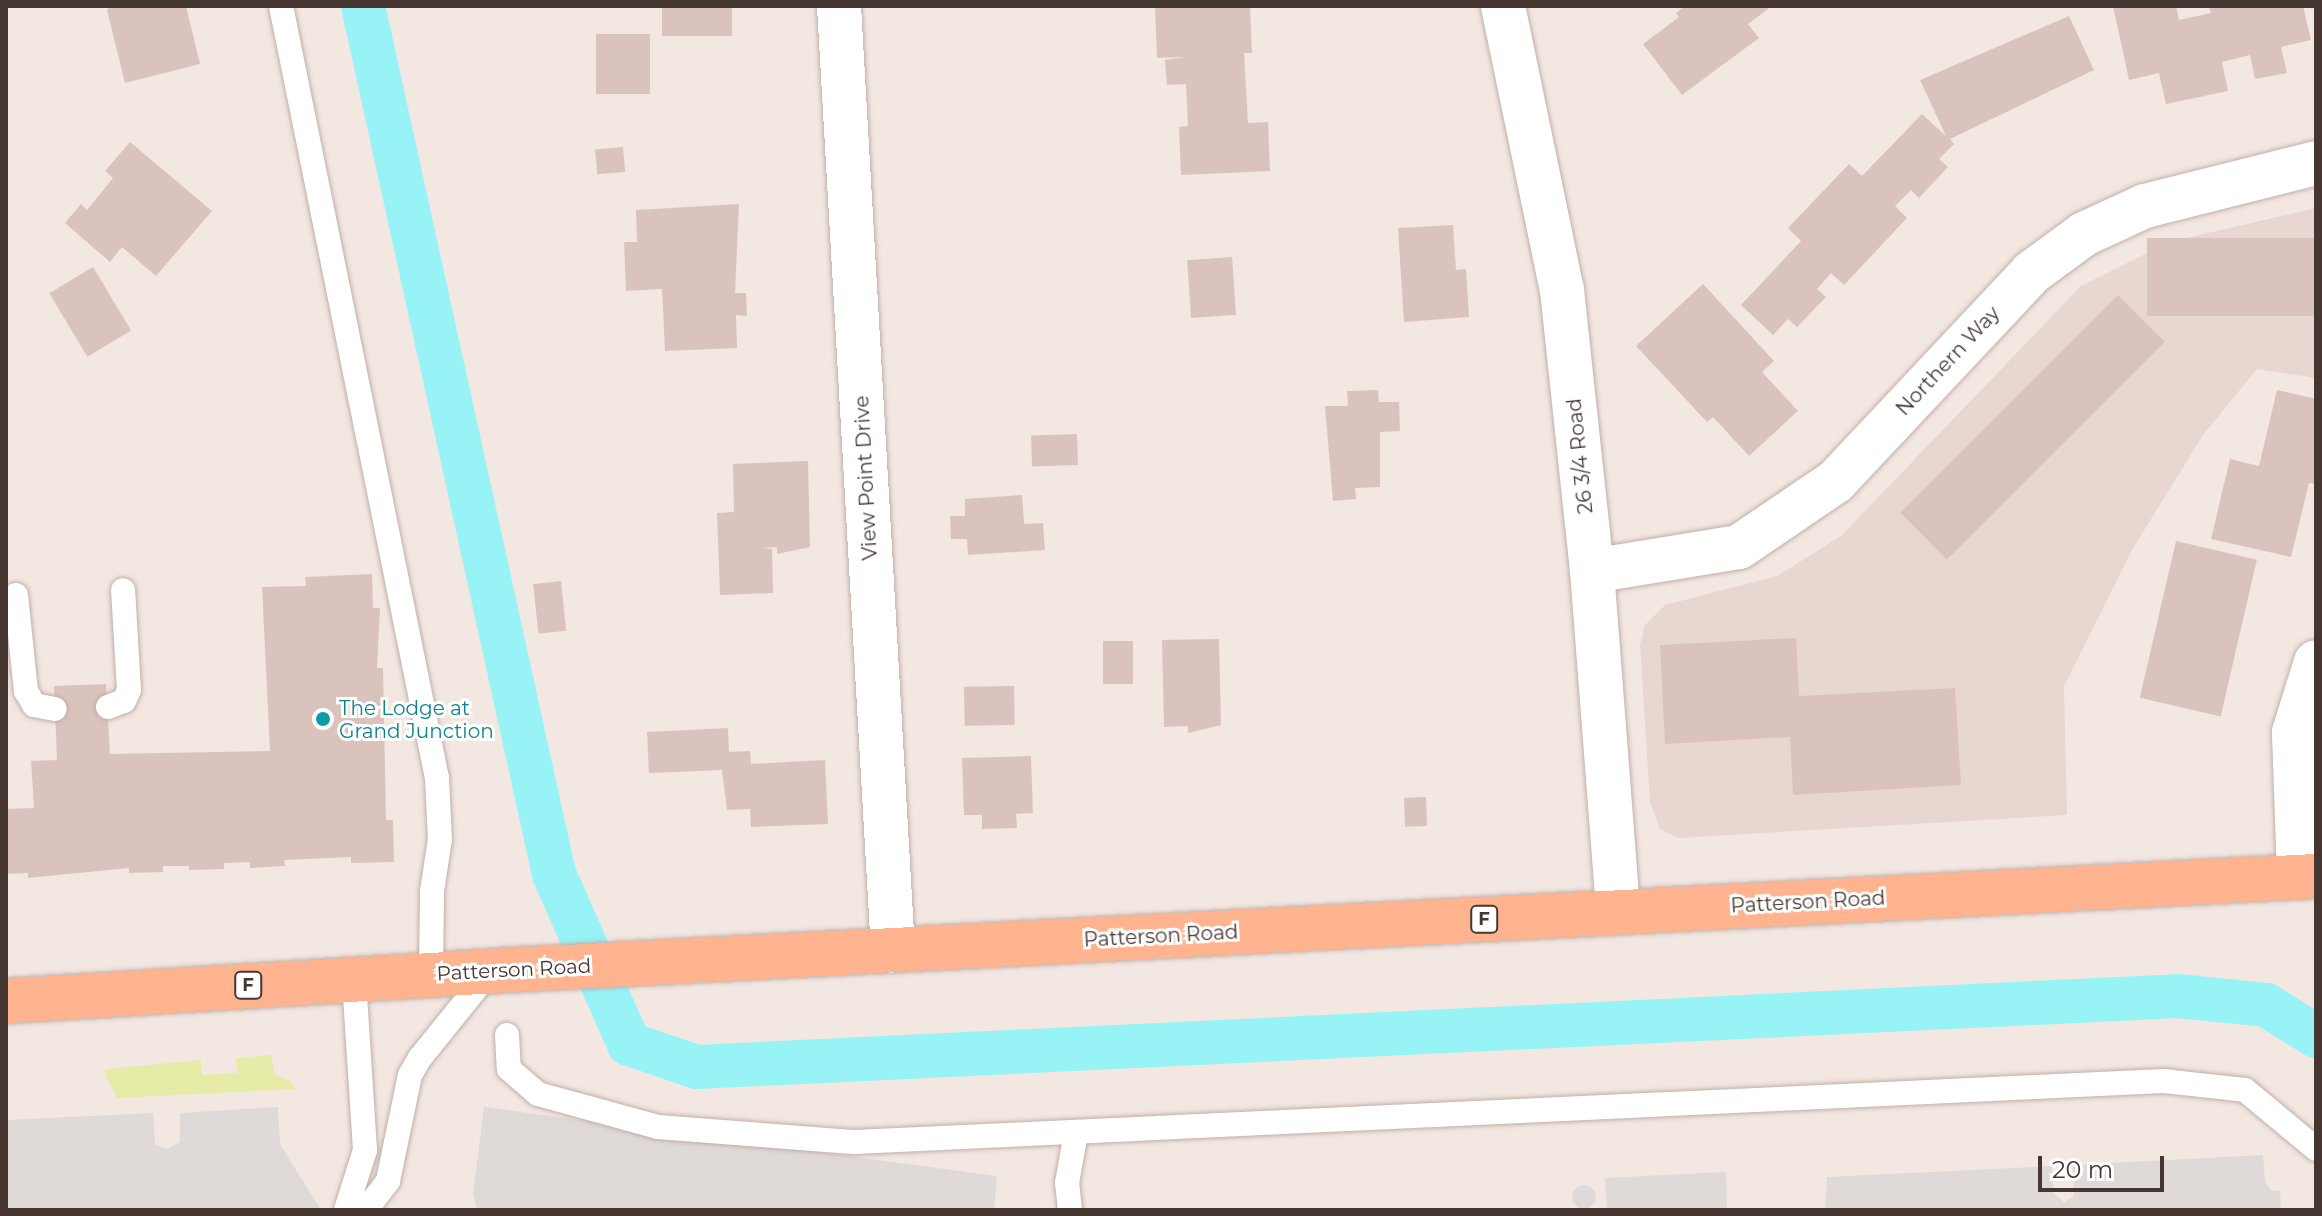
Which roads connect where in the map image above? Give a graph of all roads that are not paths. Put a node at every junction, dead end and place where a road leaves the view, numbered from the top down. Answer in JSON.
{"nodes":[{"id":1,"x":281,"y":6,"type":"edge"},
{"id":2,"x":839,"y":6,"type":"edge"},
{"id":3,"x":1506,"y":9,"type":"edge"},
{"id":4,"x":2316,"y":163,"type":"edge"},
{"id":5,"x":1592,"y":571,"type":"junction"},
{"id":6,"x":123,"y":590,"type":"dead end"},
{"id":7,"x":16,"y":595,"type":"dead end"},
{"id":8,"x":2316,"y":662,"type":"edge"},
{"id":9,"x":108,"y":707,"type":"dead end"},
{"id":10,"x":55,"y":709,"type":"dead end"},
{"id":11,"x":2308,"y":877,"type":"edge"},
{"id":12,"x":1618,"y":912,"type":"junction"},
{"id":13,"x":893,"y":950,"type":"junction"},
{"id":14,"x":491,"y":971,"type":"junction"},
{"id":15,"x":431,"y":974,"type":"junction"},
{"id":16,"x":354,"y":979,"type":"junction"},
{"id":17,"x":6,"y":1001,"type":"edge"},
{"id":18,"x":507,"y":1035,"type":"dead end"},
{"id":19,"x":1076,"y":1133,"type":"junction"},
{"id":20,"x":2316,"y":1149,"type":"edge"},
{"id":21,"x":346,"y":1210,"type":"edge"},
{"id":22,"x":354,"y":1210,"type":"edge"},
{"id":23,"x":1070,"y":1210,"type":"edge"}],
"edges":[{"from":1,"to":15,"type":"lane"},
{"from":2,"to":13,"type":"street","name":"View Point Drive"},
{"from":3,"to":5,"type":"street","name":"26 3/4 Road"},
{"from":4,"to":5,"type":"street","name":"Northern Way"},
{"from":5,"to":12,"type":"street","name":"26 3/4 Road"},
{"from":6,"to":9,"type":"lane"},
{"from":7,"to":10,"type":"lane"},
{"from":8,"to":11,"type":"street"},
{"from":11,"to":12,"type":"main road","name":"Patterson Road","number":"F"},
{"from":12,"to":13,"type":"main road","name":"Patterson Road","number":"F"},
{"from":13,"to":14,"type":"main road","name":"Patterson Road","number":"F"},
{"from":14,"to":15,"type":"main road","name":"Patterson Road","number":"F"},
{"from":14,"to":22,"type":"lane"},
{"from":15,"to":16,"type":"main road","name":"Patterson Road","number":"F"},
{"from":16,"to":17,"type":"main road","name":"Patterson Road","number":"F"},
{"from":16,"to":21,"type":"lane"},
{"from":18,"to":19,"type":"lane"},
{"from":19,"to":20,"type":"lane"},
{"from":19,"to":23,"type":"lane"}]}
